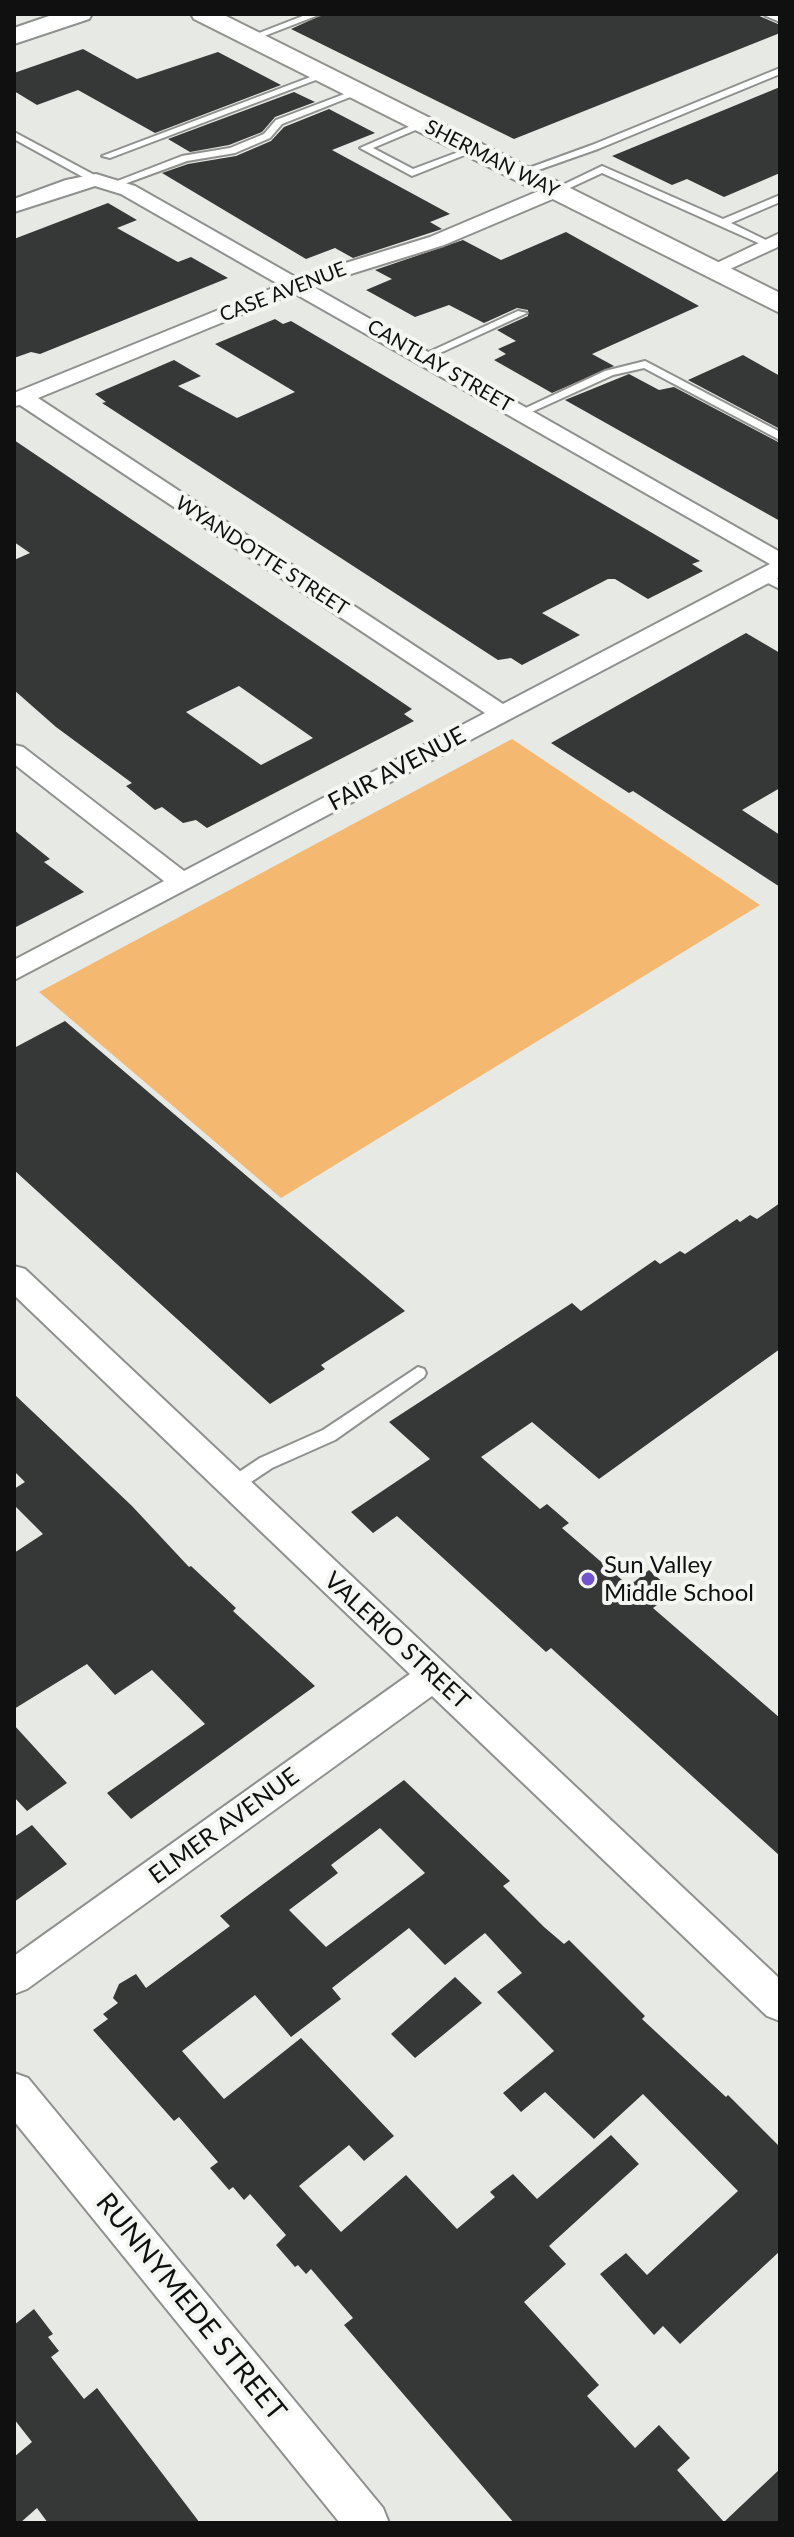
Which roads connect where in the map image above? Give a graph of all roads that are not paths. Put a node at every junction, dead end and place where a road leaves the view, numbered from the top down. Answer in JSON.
{"nodes":[{"id":1,"x":80,"y":14,"type":"edge"},
{"id":2,"x":203,"y":14,"type":"edge"},
{"id":3,"x":316,"y":14,"type":"edge"},
{"id":4,"x":769,"y":14,"type":"edge"},
{"id":5,"x":780,"y":19,"type":"edge"},
{"id":6,"x":14,"y":36,"type":"edge"},
{"id":7,"x":251,"y":38,"type":"junction"},
{"id":8,"x":780,"y":71,"type":"edge"},
{"id":9,"x":324,"y":75,"type":"junction"},
{"id":10,"x":358,"y":92,"type":"junction"},
{"id":11,"x":422,"y":124,"type":"junction"},
{"id":12,"x":14,"y":135,"type":"edge"},
{"id":13,"x":472,"y":150,"type":"junction"},
{"id":14,"x":107,"y":156,"type":"dead end"},
{"id":15,"x":520,"y":173,"type":"junction"},
{"id":16,"x":104,"y":182,"type":"junction"},
{"id":17,"x":555,"y":191,"type":"junction"},
{"id":18,"x":780,"y":198,"type":"edge"},
{"id":19,"x":14,"y":206,"type":"edge"},
{"id":20,"x":723,"y":223,"type":"junction"},
{"id":21,"x":775,"y":242,"type":"edge"},
{"id":22,"x":712,"y":270,"type":"junction"},
{"id":23,"x":296,"y":285,"type":"junction"},
{"id":24,"x":780,"y":304,"type":"edge"},
{"id":25,"x":522,"y":313,"type":"dead end"},
{"id":26,"x":423,"y":357,"type":"junction"},
{"id":27,"x":18,"y":399,"type":"edge"},
{"id":28,"x":521,"y":413,"type":"junction"},
{"id":29,"x":780,"y":437,"type":"edge"},
{"id":30,"x":776,"y":572,"type":"edge"},
{"id":31,"x":502,"y":714,"type":"junction"},
{"id":32,"x":14,"y":752,"type":"edge"},
{"id":33,"x":182,"y":882,"type":"junction"},
{"id":34,"x":14,"y":971,"type":"edge"},
{"id":35,"x":14,"y":1277,"type":"edge"},
{"id":36,"x":418,"y":1373,"type":"dead end"},
{"id":37,"x":233,"y":1485,"type":"junction"},
{"id":38,"x":434,"y":1676,"type":"junction"},
{"id":39,"x":14,"y":1977,"type":"edge"},
{"id":40,"x":780,"y":2004,"type":"edge"},
{"id":41,"x":14,"y":2091,"type":"edge"},
{"id":42,"x":368,"y":2523,"type":"edge"}],
"edges":[{"from":1,"to":6,"type":"main road"},
{"from":2,"to":7,"type":"main road","name":"SHERMAN WAY"},
{"from":3,"to":7,"type":"lane"},
{"from":4,"to":5,"type":"lane"},
{"from":7,"to":9,"type":"main road","name":"SHERMAN WAY"},
{"from":8,"to":15,"type":"lane"},
{"from":9,"to":10,"type":"main road","name":"SHERMAN WAY"},
{"from":9,"to":14,"type":"lane"},
{"from":10,"to":11,"type":"main road","name":"SHERMAN WAY"},
{"from":10,"to":16,"type":"lane"},
{"from":11,"to":13,"type":"main road","name":"SHERMAN WAY"},
{"from":11,"to":13,"type":"lane"},
{"from":12,"to":16,"type":"lane"},
{"from":13,"to":15,"type":"main road","name":"SHERMAN WAY"},
{"from":15,"to":17,"type":"main road","name":"SHERMAN WAY"},
{"from":16,"to":19,"type":"street"},
{"from":16,"to":23,"type":"street","name":"CANTLAY STREET"},
{"from":17,"to":20,"type":"lane"},
{"from":17,"to":22,"type":"main road","name":"SHERMAN WAY"},
{"from":17,"to":23,"type":"street","name":"CASE AVENUE"},
{"from":18,"to":20,"type":"lane"},
{"from":20,"to":21,"type":"lane"},
{"from":21,"to":22,"type":"street"},
{"from":22,"to":24,"type":"main road","name":"SHERMAN WAY"},
{"from":23,"to":26,"type":"street","name":"CANTLAY STREET"},
{"from":23,"to":27,"type":"street","name":"CASE AVENUE"},
{"from":25,"to":26,"type":"lane"},
{"from":26,"to":28,"type":"street","name":"CANTLAY STREET"},
{"from":27,"to":31,"type":"street","name":"WYANDOTTE STREET"},
{"from":28,"to":29,"type":"lane"},
{"from":28,"to":30,"type":"street","name":"CANTLAY STREET"},
{"from":30,"to":31,"type":"street","name":"FAIR AVENUE"},
{"from":31,"to":33,"type":"street","name":"FAIR AVENUE"},
{"from":32,"to":33,"type":"street"},
{"from":33,"to":34,"type":"street","name":"FAIR AVENUE"},
{"from":35,"to":37,"type":"street","name":"VALERIO STREET"},
{"from":36,"to":37,"type":"lane"},
{"from":37,"to":38,"type":"street","name":"VALERIO STREET"},
{"from":38,"to":39,"type":"street","name":"ELMER AVENUE"},
{"from":38,"to":40,"type":"street","name":"VALERIO STREET"},
{"from":41,"to":42,"type":"street","name":"RUNNYMEDE STREET"}]}
